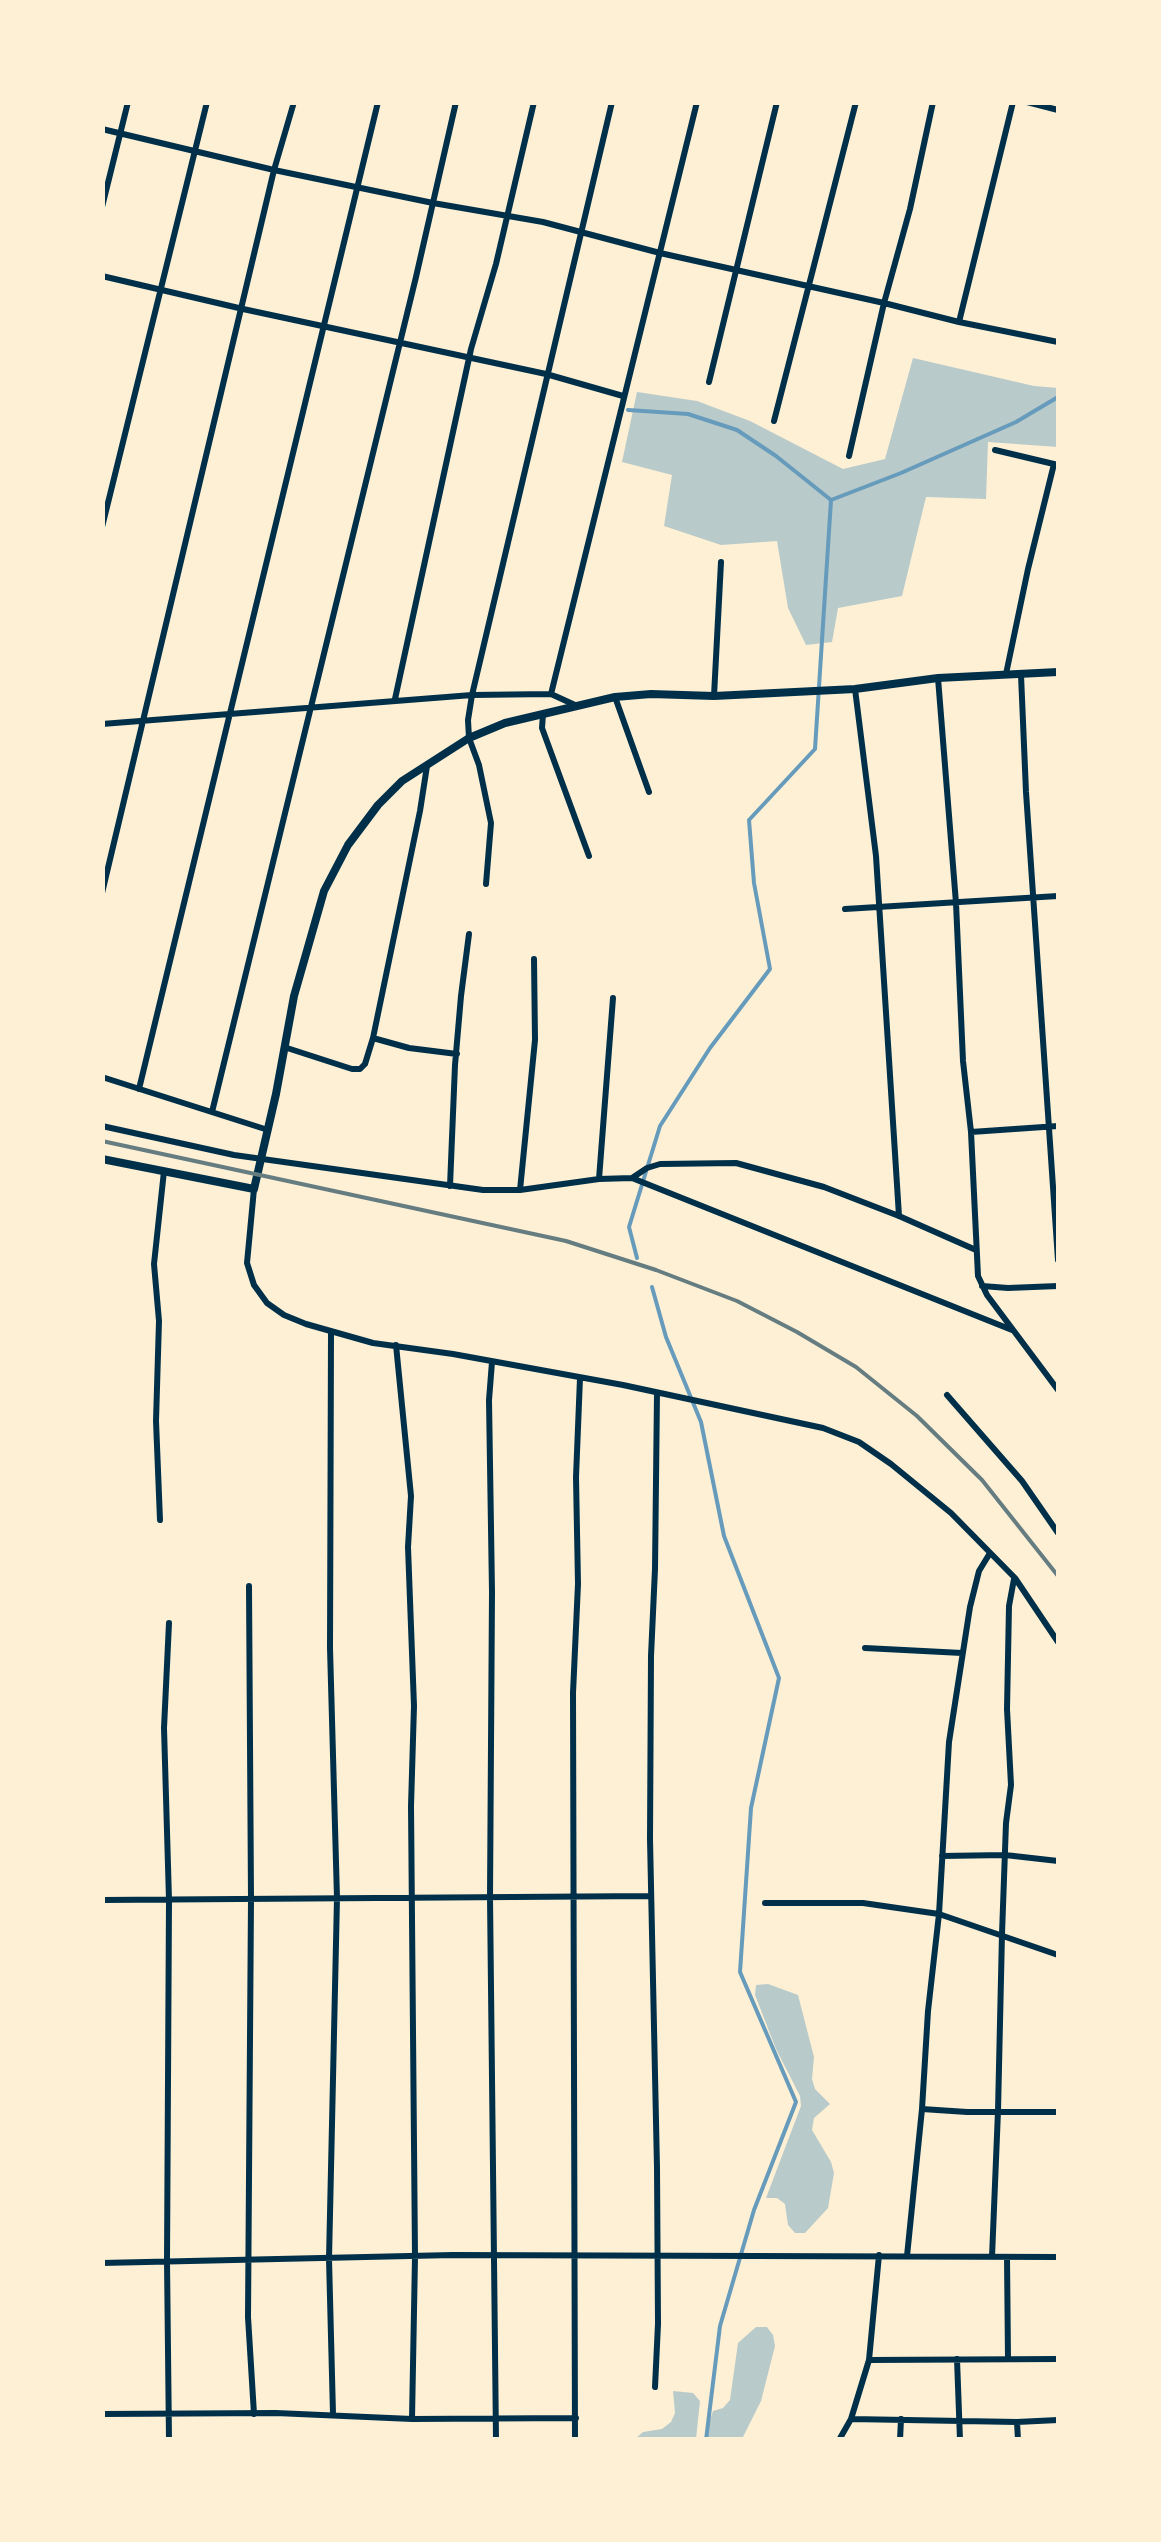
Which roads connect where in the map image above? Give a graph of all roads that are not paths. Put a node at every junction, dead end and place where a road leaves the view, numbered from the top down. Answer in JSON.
{"nodes":[{"id":1,"x":128,"y":102,"type":"edge"},
{"id":2,"x":207,"y":102,"type":"edge"},
{"id":3,"x":294,"y":102,"type":"edge"},
{"id":4,"x":378,"y":102,"type":"edge"},
{"id":5,"x":456,"y":102,"type":"edge"},
{"id":6,"x":534,"y":102,"type":"edge"},
{"id":7,"x":612,"y":102,"type":"edge"},
{"id":8,"x":697,"y":102,"type":"edge"},
{"id":9,"x":776,"y":102,"type":"edge"},
{"id":10,"x":856,"y":102,"type":"edge"},
{"id":11,"x":933,"y":102,"type":"edge"},
{"id":12,"x":1013,"y":102,"type":"edge"},
{"id":13,"x":1027,"y":102,"type":"edge"},
{"id":14,"x":1058,"y":110,"type":"edge"},
{"id":15,"x":102,"y":128,"type":"edge"},
{"id":16,"x":121,"y":133,"type":"junction"},
{"id":17,"x":196,"y":150,"type":"junction"},
{"id":18,"x":274,"y":170,"type":"junction"},
{"id":19,"x":358,"y":187,"type":"junction"},
{"id":20,"x":432,"y":204,"type":"junction"},
{"id":21,"x":102,"y":207,"type":"edge"},
{"id":22,"x":506,"y":216,"type":"junction"},
{"id":23,"x":581,"y":233,"type":"junction"},
{"id":24,"x":660,"y":253,"type":"junction"},
{"id":25,"x":737,"y":271,"type":"junction"},
{"id":26,"x":102,"y":276,"type":"edge"},
{"id":27,"x":809,"y":286,"type":"junction"},
{"id":28,"x":162,"y":289,"type":"junction"},
{"id":29,"x":884,"y":302,"type":"junction"},
{"id":30,"x":243,"y":309,"type":"junction"},
{"id":31,"x":958,"y":322,"type":"junction"},
{"id":32,"x":323,"y":326,"type":"junction"},
{"id":33,"x":1058,"y":342,"type":"edge"},
{"id":34,"x":400,"y":343,"type":"junction"},
{"id":35,"x":469,"y":359,"type":"junction"},
{"id":36,"x":546,"y":374,"type":"junction"},
{"id":37,"x":709,"y":382,"type":"dead end"},
{"id":38,"x":623,"y":396,"type":"junction"},
{"id":39,"x":774,"y":421,"type":"dead end"},
{"id":40,"x":995,"y":450,"type":"dead end"},
{"id":41,"x":849,"y":456,"type":"dead end"},
{"id":42,"x":1056,"y":464,"type":"edge"},
{"id":43,"x":102,"y":527,"type":"edge"},
{"id":44,"x":721,"y":562,"type":"dead end"},
{"id":45,"x":1058,"y":672,"type":"edge"},
{"id":46,"x":1006,"y":674,"type":"junction"},
{"id":47,"x":1021,"y":674,"type":"junction"},
{"id":48,"x":938,"y":678,"type":"junction"},
{"id":49,"x":855,"y":689,"type":"junction"},
{"id":50,"x":551,"y":694,"type":"junction"},
{"id":51,"x":472,"y":695,"type":"junction"},
{"id":52,"x":714,"y":696,"type":"junction"},
{"id":53,"x":615,"y":697,"type":"junction"},
{"id":54,"x":395,"y":700,"type":"junction"},
{"id":55,"x":575,"y":705,"type":"junction"},
{"id":56,"x":312,"y":709,"type":"junction"},
{"id":57,"x":543,"y":712,"type":"junction"},
{"id":58,"x":229,"y":714,"type":"junction"},
{"id":59,"x":144,"y":721,"type":"junction"},
{"id":60,"x":102,"y":724,"type":"edge"},
{"id":61,"x":469,"y":738,"type":"junction"},
{"id":62,"x":427,"y":764,"type":"junction"},
{"id":63,"x":649,"y":792,"type":"dead end"},
{"id":64,"x":589,"y":856,"type":"dead end"},
{"id":65,"x":486,"y":884,"type":"dead end"},
{"id":66,"x":102,"y":893,"type":"edge"},
{"id":67,"x":1058,"y":896,"type":"edge"},
{"id":68,"x":1032,"y":898,"type":"junction"},
{"id":69,"x":956,"y":903,"type":"junction"},
{"id":70,"x":878,"y":907,"type":"junction"},
{"id":71,"x":844,"y":909,"type":"dead end"},
{"id":72,"x":470,"y":934,"type":"dead end"},
{"id":73,"x":534,"y":960,"type":"dead end"},
{"id":74,"x":613,"y":998,"type":"dead end"},
{"id":75,"x":373,"y":1038,"type":"junction"},
{"id":76,"x":284,"y":1047,"type":"junction"},
{"id":77,"x":457,"y":1054,"type":"junction"},
{"id":78,"x":102,"y":1077,"type":"edge"},
{"id":79,"x":138,"y":1088,"type":"junction"},
{"id":80,"x":212,"y":1112,"type":"junction"},
{"id":81,"x":102,"y":1126,"type":"edge"},
{"id":82,"x":1048,"y":1126,"type":"junction"},
{"id":83,"x":1058,"y":1126,"type":"edge"},
{"id":84,"x":268,"y":1130,"type":"junction"},
{"id":85,"x":971,"y":1132,"type":"junction"},
{"id":86,"x":262,"y":1158,"type":"junction"},
{"id":87,"x":102,"y":1160,"type":"edge"},
{"id":88,"x":164,"y":1170,"type":"junction"},
{"id":89,"x":632,"y":1178,"type":"junction"},
{"id":90,"x":599,"y":1180,"type":"junction"},
{"id":91,"x":450,"y":1186,"type":"junction"},
{"id":92,"x":254,"y":1189,"type":"junction"},
{"id":93,"x":520,"y":1190,"type":"junction"},
{"id":94,"x":1056,"y":1207,"type":"edge"},
{"id":95,"x":900,"y":1216,"type":"junction"},
{"id":96,"x":976,"y":1250,"type":"junction"},
{"id":97,"x":1058,"y":1260,"type":"edge"},
{"id":98,"x":981,"y":1286,"type":"junction"},
{"id":99,"x":1058,"y":1286,"type":"edge"},
{"id":100,"x":1012,"y":1330,"type":"junction"},
{"id":101,"x":331,"y":1332,"type":"junction"},
{"id":102,"x":396,"y":1346,"type":"junction"},
{"id":103,"x":492,"y":1362,"type":"junction"},
{"id":104,"x":580,"y":1378,"type":"junction"},
{"id":105,"x":1058,"y":1390,"type":"edge"},
{"id":106,"x":658,"y":1393,"type":"junction"},
{"id":107,"x":947,"y":1395,"type":"dead end"},
{"id":108,"x":160,"y":1520,"type":"dead end"},
{"id":109,"x":1058,"y":1533,"type":"edge"},
{"id":110,"x":990,"y":1553,"type":"junction"},
{"id":111,"x":1014,"y":1578,"type":"junction"},
{"id":112,"x":249,"y":1586,"type":"dead end"},
{"id":113,"x":169,"y":1623,"type":"dead end"},
{"id":114,"x":1058,"y":1642,"type":"edge"},
{"id":115,"x":865,"y":1648,"type":"dead end"},
{"id":116,"x":962,"y":1653,"type":"junction"},
{"id":117,"x":1005,"y":1855,"type":"junction"},
{"id":118,"x":942,"y":1856,"type":"junction"},
{"id":119,"x":1058,"y":1860,"type":"edge"},
{"id":120,"x":573,"y":1896,"type":"junction"},
{"id":121,"x":650,"y":1896,"type":"junction"},
{"id":122,"x":490,"y":1897,"type":"junction"},
{"id":123,"x":337,"y":1898,"type":"junction"},
{"id":124,"x":412,"y":1898,"type":"junction"},
{"id":125,"x":250,"y":1899,"type":"junction"},
{"id":126,"x":102,"y":1900,"type":"edge"},
{"id":127,"x":169,"y":1900,"type":"junction"},
{"id":128,"x":765,"y":1903,"type":"dead end"},
{"id":129,"x":938,"y":1914,"type":"junction"},
{"id":130,"x":1002,"y":1934,"type":"junction"},
{"id":131,"x":1058,"y":1955,"type":"edge"},
{"id":132,"x":922,"y":2110,"type":"junction"},
{"id":133,"x":998,"y":2111,"type":"junction"},
{"id":134,"x":1058,"y":2112,"type":"edge"},
{"id":135,"x":656,"y":2255,"type":"junction"},
{"id":136,"x":495,"y":2256,"type":"junction"},
{"id":137,"x":575,"y":2256,"type":"junction"},
{"id":138,"x":879,"y":2256,"type":"junction"},
{"id":139,"x":907,"y":2256,"type":"junction"},
{"id":140,"x":992,"y":2256,"type":"junction"},
{"id":141,"x":1007,"y":2257,"type":"junction"},
{"id":142,"x":1058,"y":2257,"type":"edge"},
{"id":143,"x":328,"y":2258,"type":"junction"},
{"id":144,"x":416,"y":2258,"type":"junction"},
{"id":145,"x":167,"y":2260,"type":"junction"},
{"id":146,"x":249,"y":2260,"type":"junction"},
{"id":147,"x":102,"y":2263,"type":"edge"},
{"id":148,"x":956,"y":2359,"type":"junction"},
{"id":149,"x":1008,"y":2359,"type":"junction"},
{"id":150,"x":1058,"y":2359,"type":"edge"},
{"id":151,"x":869,"y":2360,"type":"junction"},
{"id":152,"x":654,"y":2386,"type":"dead end"},
{"id":153,"x":102,"y":2414,"type":"edge"},
{"id":154,"x":170,"y":2414,"type":"junction"},
{"id":155,"x":254,"y":2414,"type":"junction"},
{"id":156,"x":333,"y":2414,"type":"junction"},
{"id":157,"x":495,"y":2417,"type":"junction"},
{"id":158,"x":412,"y":2418,"type":"junction"},
{"id":159,"x":576,"y":2418,"type":"junction"},
{"id":160,"x":852,"y":2418,"type":"junction"},
{"id":161,"x":901,"y":2419,"type":"junction"},
{"id":162,"x":1058,"y":2420,"type":"edge"},
{"id":163,"x":960,"y":2422,"type":"junction"},
{"id":164,"x":1017,"y":2422,"type":"junction"},
{"id":165,"x":169,"y":2440,"type":"edge"},
{"id":166,"x":496,"y":2440,"type":"edge"},
{"id":167,"x":575,"y":2440,"type":"edge"},
{"id":168,"x":839,"y":2440,"type":"edge"},
{"id":169,"x":900,"y":2440,"type":"edge"},
{"id":170,"x":960,"y":2440,"type":"edge"},
{"id":171,"x":1018,"y":2440,"type":"edge"}],
"edges":[{"from":1,"to":16,"type":"street"},
{"from":2,"to":17,"type":"street"},
{"from":3,"to":18,"type":"street"},
{"from":4,"to":19,"type":"street"},
{"from":5,"to":20,"type":"street"},
{"from":6,"to":22,"type":"street"},
{"from":7,"to":23,"type":"street"},
{"from":8,"to":24,"type":"street"},
{"from":9,"to":25,"type":"street"},
{"from":10,"to":27,"type":"street"},
{"from":11,"to":29,"type":"street"},
{"from":12,"to":31,"type":"street"},
{"from":13,"to":14,"type":"street"},
{"from":15,"to":16,"type":"street"},
{"from":16,"to":17,"type":"street"},
{"from":16,"to":21,"type":"street"},
{"from":17,"to":18,"type":"street"},
{"from":17,"to":28,"type":"street"},
{"from":18,"to":19,"type":"street"},
{"from":18,"to":30,"type":"street"},
{"from":19,"to":20,"type":"street"},
{"from":19,"to":32,"type":"street"},
{"from":20,"to":22,"type":"street"},
{"from":20,"to":34,"type":"street"},
{"from":22,"to":23,"type":"street"},
{"from":22,"to":35,"type":"street"},
{"from":23,"to":24,"type":"street"},
{"from":23,"to":36,"type":"street"},
{"from":24,"to":25,"type":"street"},
{"from":24,"to":38,"type":"street"},
{"from":25,"to":27,"type":"street"},
{"from":25,"to":37,"type":"street"},
{"from":26,"to":28,"type":"street"},
{"from":27,"to":29,"type":"street"},
{"from":27,"to":39,"type":"street"},
{"from":28,"to":30,"type":"street"},
{"from":28,"to":43,"type":"street"},
{"from":29,"to":31,"type":"street"},
{"from":29,"to":41,"type":"street"},
{"from":30,"to":32,"type":"street"},
{"from":30,"to":59,"type":"street"},
{"from":31,"to":33,"type":"street"},
{"from":32,"to":34,"type":"street"},
{"from":32,"to":58,"type":"street"},
{"from":34,"to":35,"type":"street"},
{"from":34,"to":56,"type":"street"},
{"from":35,"to":36,"type":"street"},
{"from":35,"to":54,"type":"street"},
{"from":36,"to":38,"type":"street"},
{"from":36,"to":51,"type":"street"},
{"from":38,"to":50,"type":"street"},
{"from":40,"to":42,"type":"street"},
{"from":42,"to":46,"type":"street"},
{"from":44,"to":52,"type":"street"},
{"from":45,"to":47,"type":"street"},
{"from":46,"to":47,"type":"street"},
{"from":46,"to":48,"type":"street"},
{"from":47,"to":68,"type":"street"},
{"from":48,"to":49,"type":"street"},
{"from":48,"to":69,"type":"street"},
{"from":49,"to":52,"type":"street"},
{"from":49,"to":70,"type":"street"},
{"from":50,"to":51,"type":"street"},
{"from":50,"to":55,"type":"street"},
{"from":51,"to":54,"type":"street"},
{"from":51,"to":61,"type":"street"},
{"from":52,"to":53,"type":"street"},
{"from":53,"to":55,"type":"street"},
{"from":53,"to":63,"type":"street"},
{"from":54,"to":56,"type":"street"},
{"from":55,"to":57,"type":"street"},
{"from":56,"to":58,"type":"street"},
{"from":56,"to":80,"type":"street"},
{"from":57,"to":61,"type":"street"},
{"from":57,"to":64,"type":"street"},
{"from":58,"to":59,"type":"street"},
{"from":58,"to":79,"type":"street"},
{"from":59,"to":60,"type":"street"},
{"from":59,"to":66,"type":"street"},
{"from":61,"to":62,"type":"street"},
{"from":61,"to":65,"type":"street"},
{"from":62,"to":75,"type":"street"},
{"from":62,"to":76,"type":"street"},
{"from":67,"to":68,"type":"street"},
{"from":68,"to":69,"type":"street"},
{"from":68,"to":82,"type":"street"},
{"from":69,"to":70,"type":"street"},
{"from":69,"to":85,"type":"street"},
{"from":70,"to":71,"type":"street"},
{"from":70,"to":95,"type":"street"},
{"from":72,"to":77,"type":"street"},
{"from":73,"to":93,"type":"street"},
{"from":74,"to":90,"type":"street"},
{"from":75,"to":76,"type":"street"},
{"from":75,"to":77,"type":"street"},
{"from":76,"to":84,"type":"street"},
{"from":77,"to":91,"type":"street"},
{"from":78,"to":79,"type":"street"},
{"from":79,"to":80,"type":"street"},
{"from":80,"to":84,"type":"street"},
{"from":81,"to":86,"type":"street"},
{"from":82,"to":83,"type":"street"},
{"from":82,"to":85,"type":"street"},
{"from":82,"to":94,"type":"street"},
{"from":84,"to":86,"type":"street"},
{"from":85,"to":96,"type":"street"},
{"from":86,"to":91,"type":"street"},
{"from":86,"to":92,"type":"street"},
{"from":87,"to":88,"type":"street"},
{"from":88,"to":92,"type":"street"},
{"from":88,"to":108,"type":"street"},
{"from":89,"to":90,"type":"street"},
{"from":89,"to":95,"type":"street"},
{"from":89,"to":100,"type":"street"},
{"from":90,"to":93,"type":"street"},
{"from":91,"to":93,"type":"street"},
{"from":92,"to":101,"type":"street"},
{"from":94,"to":97,"type":"street"},
{"from":95,"to":96,"type":"street"},
{"from":96,"to":98,"type":"street"},
{"from":98,"to":99,"type":"street"},
{"from":98,"to":100,"type":"street"},
{"from":100,"to":105,"type":"street"},
{"from":101,"to":102,"type":"street"},
{"from":101,"to":123,"type":"street"},
{"from":102,"to":103,"type":"street"},
{"from":102,"to":124,"type":"street"},
{"from":103,"to":104,"type":"street"},
{"from":103,"to":122,"type":"street"},
{"from":104,"to":106,"type":"street"},
{"from":104,"to":120,"type":"street"},
{"from":106,"to":110,"type":"street"},
{"from":106,"to":121,"type":"street"},
{"from":107,"to":109,"type":"street"},
{"from":110,"to":111,"type":"street"},
{"from":110,"to":116,"type":"street"},
{"from":111,"to":114,"type":"street"},
{"from":111,"to":117,"type":"street"},
{"from":112,"to":125,"type":"street"},
{"from":113,"to":127,"type":"street"},
{"from":115,"to":116,"type":"street"},
{"from":116,"to":118,"type":"street"},
{"from":117,"to":118,"type":"street"},
{"from":117,"to":119,"type":"street"},
{"from":117,"to":130,"type":"street"},
{"from":118,"to":129,"type":"street"},
{"from":120,"to":121,"type":"street"},
{"from":120,"to":122,"type":"street"},
{"from":120,"to":137,"type":"street"},
{"from":121,"to":135,"type":"street"},
{"from":122,"to":124,"type":"street"},
{"from":122,"to":136,"type":"street"},
{"from":123,"to":124,"type":"street"},
{"from":123,"to":125,"type":"street"},
{"from":123,"to":143,"type":"street"},
{"from":124,"to":144,"type":"street"},
{"from":125,"to":127,"type":"street"},
{"from":125,"to":146,"type":"street"},
{"from":126,"to":127,"type":"street"},
{"from":127,"to":145,"type":"street"},
{"from":128,"to":129,"type":"street"},
{"from":129,"to":130,"type":"street"},
{"from":129,"to":132,"type":"street"},
{"from":130,"to":131,"type":"street"},
{"from":130,"to":133,"type":"street"},
{"from":132,"to":133,"type":"street"},
{"from":132,"to":139,"type":"street"},
{"from":133,"to":134,"type":"street"},
{"from":133,"to":140,"type":"street"},
{"from":135,"to":137,"type":"street"},
{"from":135,"to":138,"type":"street"},
{"from":135,"to":152,"type":"street"},
{"from":136,"to":137,"type":"street"},
{"from":136,"to":144,"type":"street"},
{"from":136,"to":157,"type":"street"},
{"from":137,"to":159,"type":"street"},
{"from":138,"to":139,"type":"street"},
{"from":138,"to":151,"type":"street"},
{"from":139,"to":140,"type":"street"},
{"from":140,"to":141,"type":"street"},
{"from":141,"to":142,"type":"street"},
{"from":141,"to":149,"type":"street"},
{"from":143,"to":144,"type":"street"},
{"from":143,"to":146,"type":"street"},
{"from":143,"to":156,"type":"street"},
{"from":144,"to":158,"type":"street"},
{"from":145,"to":146,"type":"street"},
{"from":145,"to":147,"type":"street"},
{"from":145,"to":154,"type":"street"},
{"from":146,"to":155,"type":"street"},
{"from":148,"to":149,"type":"street"},
{"from":148,"to":151,"type":"street"},
{"from":148,"to":163,"type":"street"},
{"from":149,"to":150,"type":"street"},
{"from":151,"to":160,"type":"street"},
{"from":153,"to":154,"type":"street"},
{"from":154,"to":155,"type":"street"},
{"from":154,"to":165,"type":"street"},
{"from":155,"to":156,"type":"street"},
{"from":156,"to":158,"type":"street"},
{"from":157,"to":158,"type":"street"},
{"from":157,"to":159,"type":"street"},
{"from":157,"to":166,"type":"street"},
{"from":159,"to":167,"type":"street"},
{"from":160,"to":161,"type":"street"},
{"from":160,"to":168,"type":"street"},
{"from":161,"to":163,"type":"street"},
{"from":161,"to":169,"type":"street"},
{"from":162,"to":164,"type":"street"},
{"from":163,"to":164,"type":"street"},
{"from":163,"to":170,"type":"street"},
{"from":164,"to":171,"type":"street"}]}
